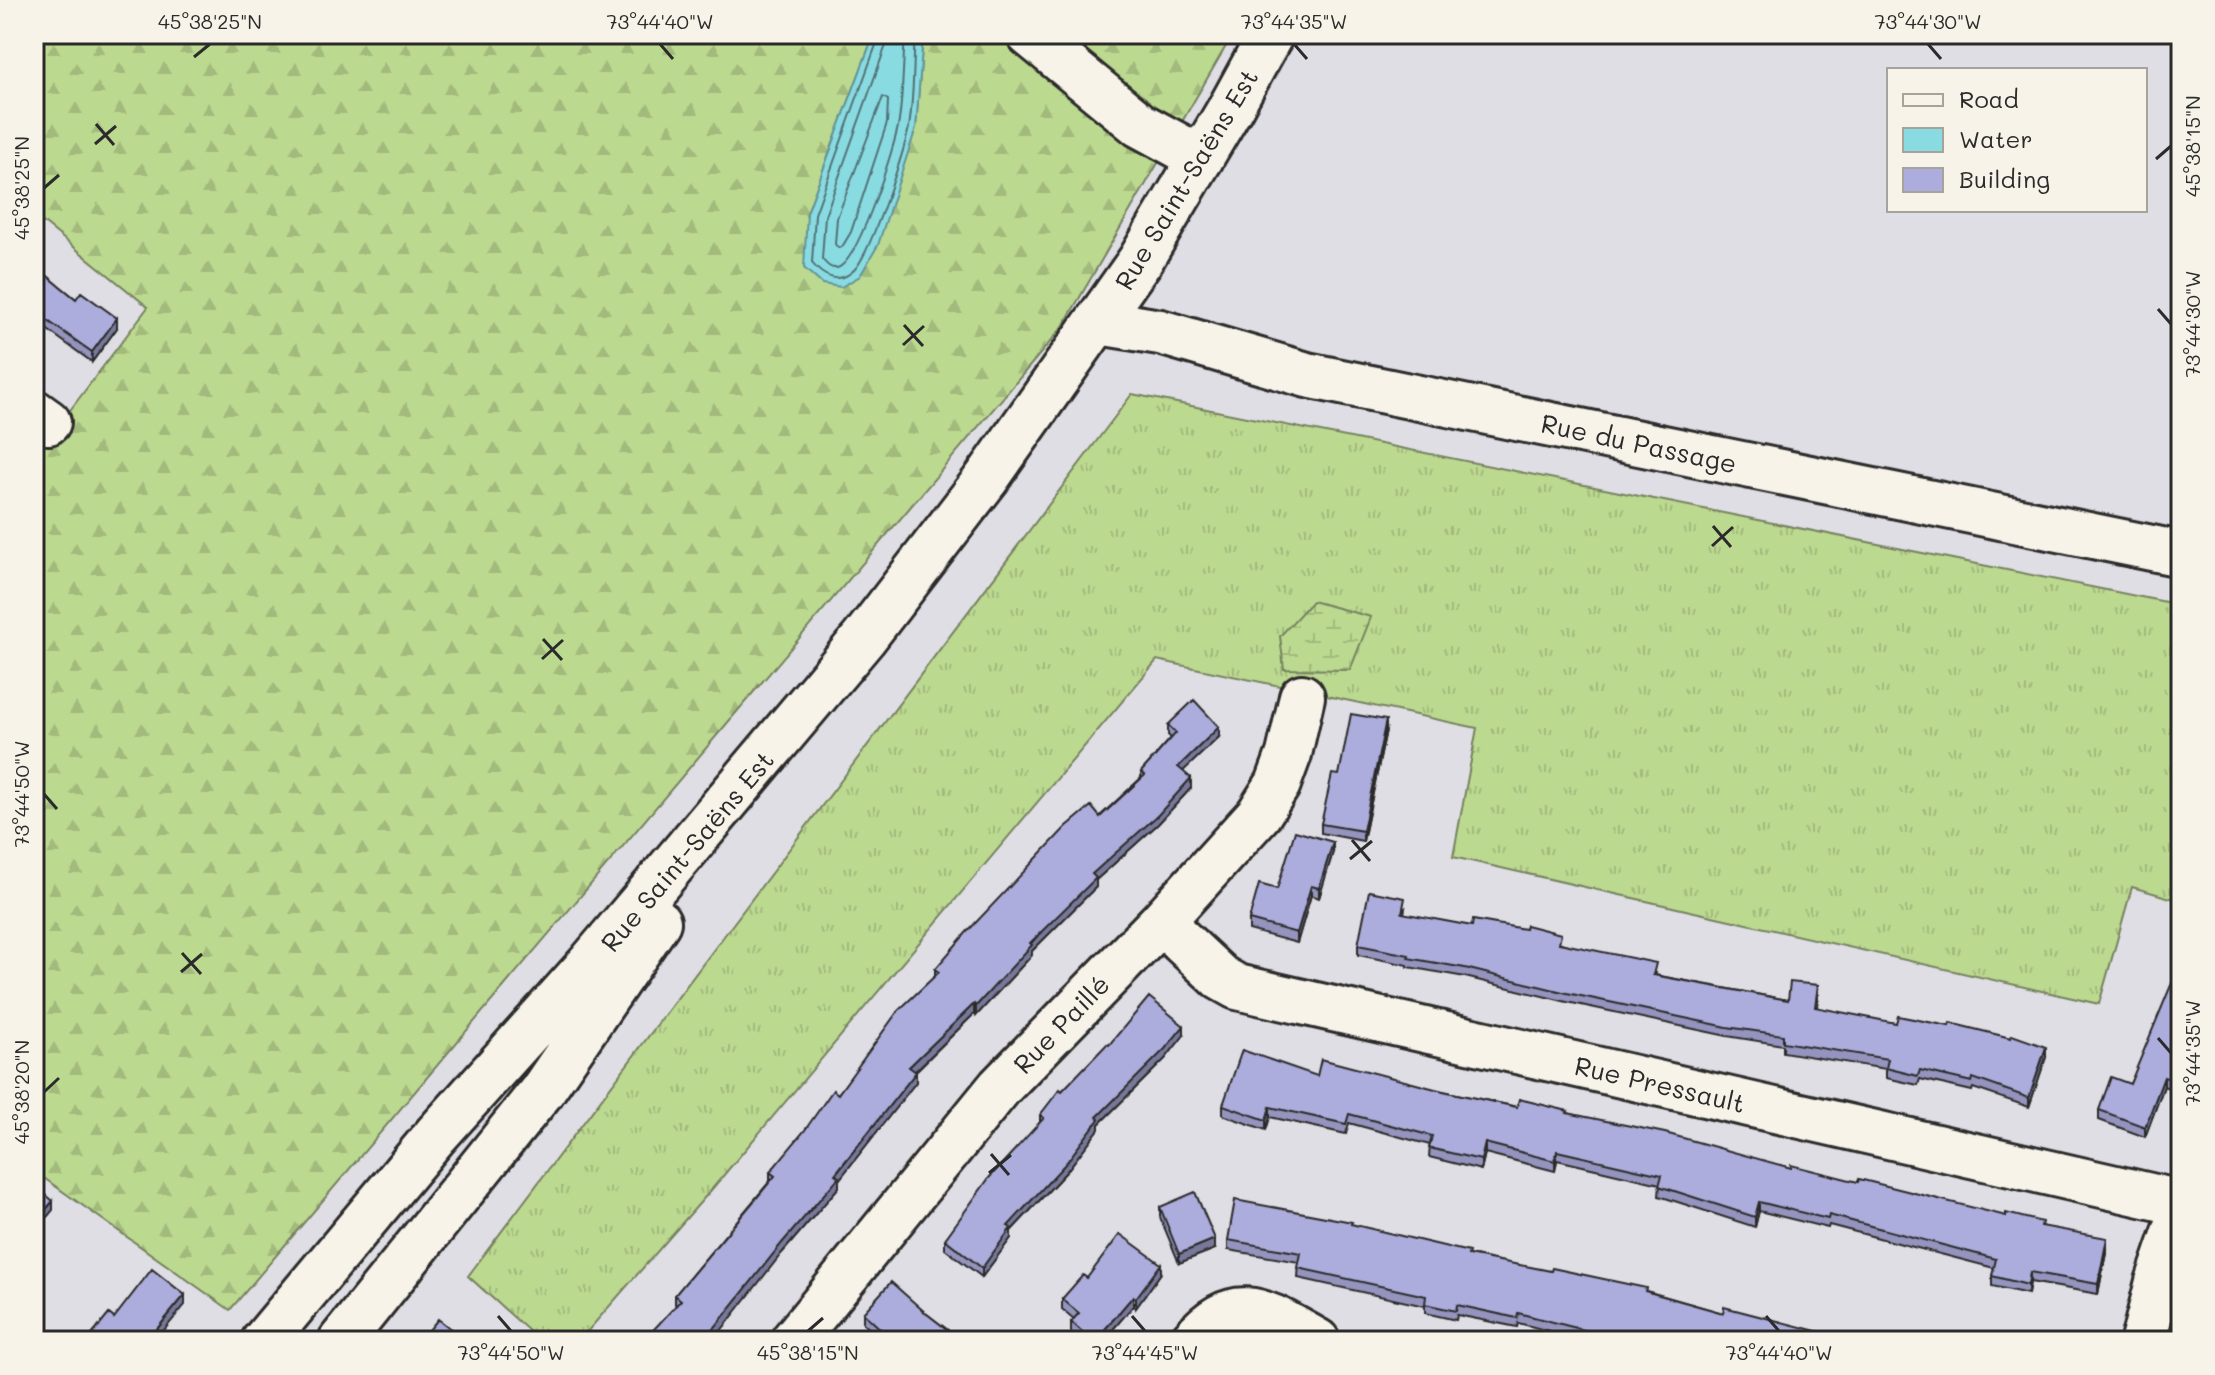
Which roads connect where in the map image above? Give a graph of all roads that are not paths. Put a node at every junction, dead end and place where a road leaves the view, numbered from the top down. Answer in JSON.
{"nodes":[{"id":1,"x":1029,"y":34,"type":"edge"},
{"id":2,"x":1271,"y":34,"type":"edge"},
{"id":3,"x":1201,"y":158,"type":"junction"},
{"id":4,"x":1099,"y":322,"type":"junction"},
{"id":5,"x":2181,"y":554,"type":"edge"},
{"id":6,"x":1302,"y":697,"type":"dead end"},
{"id":7,"x":780,"y":741,"type":"junction"},
{"id":8,"x":1161,"y":922,"type":"junction"},
{"id":9,"x":2181,"y":1203,"type":"edge"},
{"id":10,"x":2181,"y":1215,"type":"edge"},
{"id":11,"x":264,"y":1341,"type":"edge"},
{"id":12,"x":341,"y":1341,"type":"edge"},
{"id":13,"x":793,"y":1341,"type":"edge"},
{"id":14,"x":1192,"y":1341,"type":"edge"},
{"id":15,"x":1317,"y":1341,"type":"edge"},
{"id":16,"x":2143,"y":1341,"type":"edge"}],
"edges":[{"from":1,"to":3,"type":"street"},
{"from":2,"to":3,"type":"street","name":"Rue Saint-Saëns Est"},
{"from":3,"to":4,"type":"street","name":"Rue Saint-Saëns Est"},
{"from":4,"to":5,"type":"street","name":"Rue du Passage"},
{"from":4,"to":7,"type":"street","name":"Rue Saint-Saëns Est"},
{"from":6,"to":8,"type":"street","name":"Rue Paillé"},
{"from":7,"to":11,"type":"street","name":"Rue Saint-Saëns Est"},
{"from":7,"to":12,"type":"street","name":"Rue Saint-Saëns Est"},
{"from":8,"to":9,"type":"street","name":"Rue Pressault"},
{"from":8,"to":13,"type":"street","name":"Rue Paillé"},
{"from":10,"to":16,"type":"street"},
{"from":14,"to":15,"type":"street"}]}
